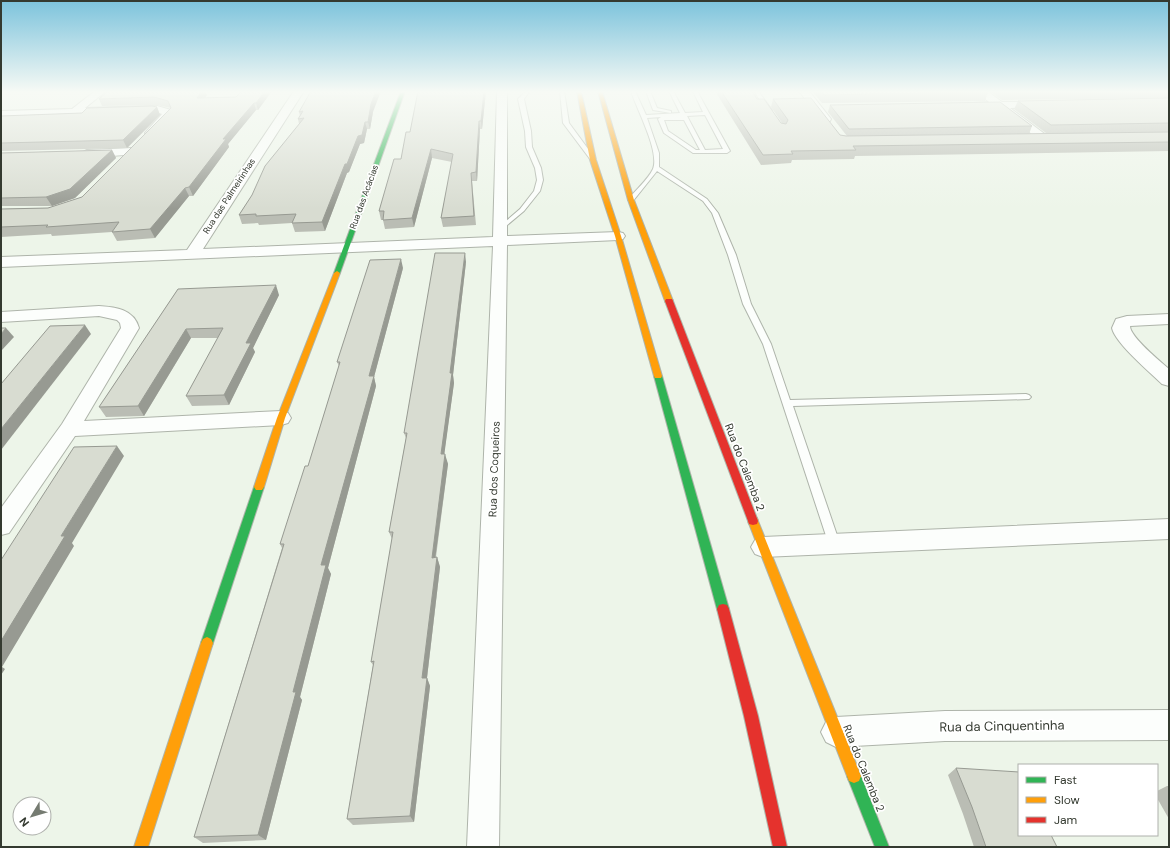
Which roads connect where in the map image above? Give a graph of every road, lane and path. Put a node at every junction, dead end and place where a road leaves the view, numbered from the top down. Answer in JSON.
{"nodes":[{"id":1,"x":153,"y":131,"type":"edge"},
{"id":2,"x":273,"y":131,"type":"edge"},
{"id":3,"x":389,"y":131,"type":"edge"},
{"id":4,"x":501,"y":131,"type":"edge"},
{"id":5,"x":528,"y":131,"type":"edge"},
{"id":6,"x":572,"y":131,"type":"edge"},
{"id":7,"x":588,"y":131,"type":"edge"},
{"id":8,"x":611,"y":131,"type":"edge"},
{"id":9,"x":649,"y":131,"type":"edge"},
{"id":10,"x":665,"y":131,"type":"edge"},
{"id":11,"x":692,"y":131,"type":"edge"},
{"id":12,"x":716,"y":131,"type":"edge"},
{"id":13,"x":1037,"y":131,"type":"edge"},
{"id":14,"x":1028,"y":139,"type":"edge"},
{"id":15,"x":703,"y":151,"type":"junction"},
{"id":16,"x":132,"y":152,"type":"junction"},
{"id":17,"x":78,"y":154,"type":"edge"},
{"id":18,"x":594,"y":160,"type":"junction"},
{"id":19,"x":121,"y":163,"type":"edge"},
{"id":20,"x":656,"y":168,"type":"junction"},
{"id":21,"x":631,"y":200,"type":"junction"},
{"id":22,"x":616,"y":230,"type":"junction"},
{"id":23,"x":499,"y":235,"type":"junction"},
{"id":24,"x":348,"y":242,"type":"junction"},
{"id":25,"x":196,"y":248,"type":"junction"},
{"id":26,"x":1,"y":249,"type":"edge"},
{"id":27,"x":1,"y":262,"type":"edge"},
{"id":28,"x":1,"y":317,"type":"edge"},
{"id":29,"x":1169,"y":319,"type":"edge"},
{"id":30,"x":1169,"y":380,"type":"edge"},
{"id":31,"x":1026,"y":397,"type":"dead end"},
{"id":32,"x":787,"y":403,"type":"junction"},
{"id":33,"x":281,"y":418,"type":"junction"},
{"id":34,"x":69,"y":429,"type":"junction"},
{"id":35,"x":1,"y":526,"type":"edge"},
{"id":36,"x":1169,"y":529,"type":"edge"},
{"id":37,"x":834,"y":544,"type":"junction"},
{"id":38,"x":763,"y":547,"type":"junction"},
{"id":39,"x":1169,"y":725,"type":"edge"},
{"id":40,"x":836,"y":732,"type":"junction"},
{"id":41,"x":141,"y":847,"type":"edge"},
{"id":42,"x":483,"y":847,"type":"edge"},
{"id":43,"x":780,"y":847,"type":"edge"},
{"id":44,"x":882,"y":847,"type":"edge"}],
"edges":[{"from":1,"to":16,"type":"street"},
{"from":2,"to":25,"type":"street","name":"Rua das Palmeirinhas"},
{"from":3,"to":24,"type":"main road","name":"Rua das Acácias"},
{"from":4,"to":23,"type":"street","name":"Rua dos Coqueiros"},
{"from":5,"to":23,"type":"lane"},
{"from":6,"to":18,"type":"lane"},
{"from":7,"to":18,"type":"main road"},
{"from":8,"to":21,"type":"main road","name":"Rua do Calemba 2"},
{"from":9,"to":20,"type":"lane"},
{"from":10,"to":15,"type":"lane"},
{"from":11,"to":15,"type":"lane"},
{"from":12,"to":15,"type":"lane"},
{"from":13,"to":14,"type":"street"},
{"from":16,"to":17,"type":"street"},
{"from":16,"to":19,"type":"street"},
{"from":18,"to":22,"type":"main road"},
{"from":20,"to":21,"type":"lane"},
{"from":20,"to":32,"type":"lane"},
{"from":21,"to":38,"type":"main road","name":"Rua do Calemba 2"},
{"from":22,"to":23,"type":"street"},
{"from":22,"to":43,"type":"main road"},
{"from":23,"to":24,"type":"street"},
{"from":23,"to":42,"type":"street","name":"Rua dos Coqueiros"},
{"from":24,"to":25,"type":"street"},
{"from":24,"to":33,"type":"main road","name":"Rua das Acácias"},
{"from":25,"to":26,"type":"street"},
{"from":25,"to":27,"type":"street"},
{"from":28,"to":34,"type":"street"},
{"from":29,"to":30,"type":"street"},
{"from":31,"to":32,"type":"lane"},
{"from":32,"to":37,"type":"lane"},
{"from":33,"to":34,"type":"street"},
{"from":33,"to":41,"type":"main road","name":"Rua das Acácias"},
{"from":34,"to":35,"type":"street"},
{"from":36,"to":37,"type":"street"},
{"from":37,"to":38,"type":"street"},
{"from":38,"to":40,"type":"main road","name":"Rua do Calemba 2"},
{"from":39,"to":40,"type":"street","name":"Rua da Cinquentinha"},
{"from":40,"to":44,"type":"main road","name":"Rua do Calemba 2"}]}
